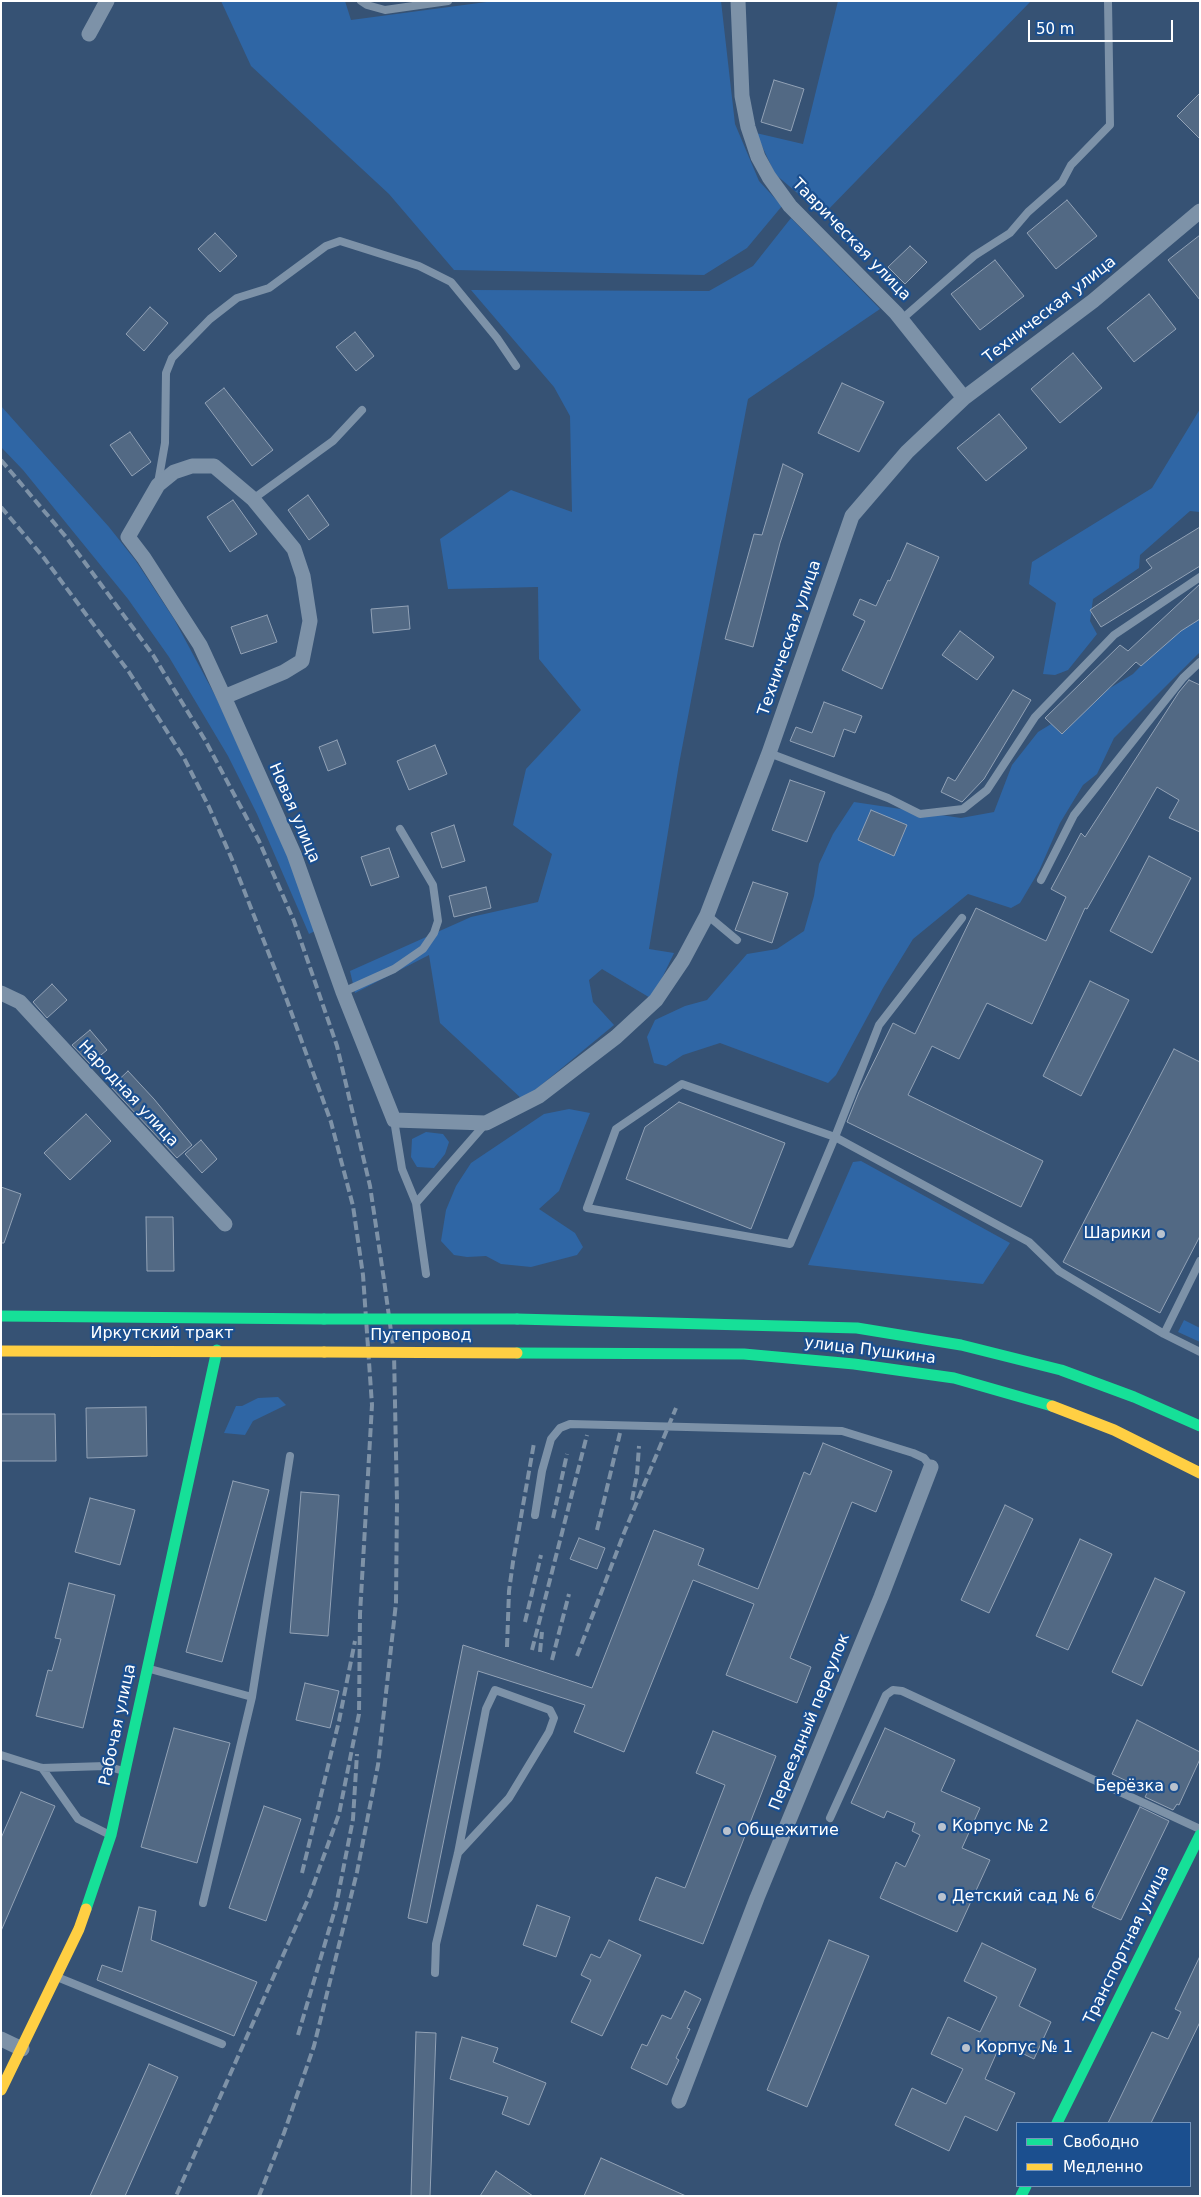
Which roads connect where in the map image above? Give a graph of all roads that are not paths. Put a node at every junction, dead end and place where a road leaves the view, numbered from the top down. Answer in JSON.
{"nodes":[{"id":1,"x":107,"y":1,"type":"edge"},
{"id":2,"x":361,"y":1,"type":"edge"},
{"id":3,"x":448,"y":1,"type":"edge"},
{"id":4,"x":738,"y":1,"type":"edge"},
{"id":5,"x":1108,"y":1,"type":"edge"},
{"id":6,"x":89,"y":34,"type":"dead end"},
{"id":7,"x":1200,"y":211,"type":"edge"},
{"id":8,"x":902,"y":319,"type":"junction"},
{"id":9,"x":516,"y":366,"type":"dead end"},
{"id":10,"x":964,"y":398,"type":"junction"},
{"id":11,"x":362,"y":410,"type":"dead end"},
{"id":12,"x":158,"y":485,"type":"junction"},
{"id":13,"x":253,"y":498,"type":"junction"},
{"id":14,"x":1200,"y":577,"type":"edge"},
{"id":15,"x":1200,"y":662,"type":"edge"},
{"id":16,"x":224,"y":697,"type":"junction"},
{"id":17,"x":769,"y":753,"type":"junction"},
{"id":18,"x":400,"y":829,"type":"dead end"},
{"id":19,"x":1041,"y":880,"type":"dead end"},
{"id":20,"x":707,"y":915,"type":"junction"},
{"id":21,"x":962,"y":918,"type":"dead end"},
{"id":22,"x":737,"y":940,"type":"dead end"},
{"id":23,"x":343,"y":992,"type":"junction"},
{"id":24,"x":1,"y":993,"type":"edge"},
{"id":25,"x":394,"y":1120,"type":"junction"},
{"id":26,"x":486,"y":1124,"type":"junction"},
{"id":27,"x":836,"y":1138,"type":"junction"},
{"id":28,"x":416,"y":1203,"type":"junction"},
{"id":29,"x":225,"y":1224,"type":"dead end"},
{"id":30,"x":1200,"y":1261,"type":"edge"},
{"id":31,"x":426,"y":1274,"type":"dead end"},
{"id":32,"x":1,"y":1316,"type":"edge"},
{"id":33,"x":324,"y":1319,"type":"joint"},
{"id":34,"x":517,"y":1319,"type":"joint"},
{"id":35,"x":1164,"y":1334,"type":"junction"},
{"id":36,"x":217,"y":1350,"type":"junction"},
{"id":37,"x":1,"y":1351,"type":"edge"},
{"id":38,"x":324,"y":1352,"type":"joint"},
{"id":39,"x":517,"y":1352,"type":"joint"},
{"id":40,"x":1200,"y":1352,"type":"edge"},
{"id":41,"x":1200,"y":1426,"type":"edge"},
{"id":42,"x":290,"y":1456,"type":"dead end"},
{"id":43,"x":931,"y":1467,"type":"joint"},
{"id":44,"x":1200,"y":1473,"type":"edge"},
{"id":45,"x":535,"y":1515,"type":"dead end"},
{"id":46,"x":147,"y":1669,"type":"junction"},
{"id":47,"x":252,"y":1698,"type":"junction"},
{"id":48,"x":1,"y":1755,"type":"edge"},
{"id":49,"x":42,"y":1768,"type":"junction"},
{"id":50,"x":125,"y":1772,"type":"junction"},
{"id":51,"x":830,"y":1818,"type":"dead end"},
{"id":52,"x":1200,"y":1829,"type":"edge"},
{"id":53,"x":110,"y":1835,"type":"junction"},
{"id":54,"x":1200,"y":1835,"type":"edge"},
{"id":55,"x":458,"y":1853,"type":"junction"},
{"id":56,"x":203,"y":1903,"type":"dead end"},
{"id":57,"x":435,"y":1973,"type":"dead end"},
{"id":58,"x":57,"y":1977,"type":"junction"},
{"id":59,"x":1,"y":2038,"type":"edge"},
{"id":60,"x":222,"y":2044,"type":"dead end"},
{"id":61,"x":22,"y":2049,"type":"junction"},
{"id":62,"x":1,"y":2090,"type":"edge"},
{"id":63,"x":679,"y":2101,"type":"dead end"},
{"id":64,"x":1057,"y":2122,"type":"edge"}],
"edges":[{"from":1,"to":6,"type":"street"},
{"from":2,"to":3,"type":"lane"},
{"from":4,"to":8,"type":"street","name":"Таврическая улица"},
{"from":5,"to":8,"type":"lane"},
{"from":7,"to":10,"type":"street","name":"Техническая улица"},
{"from":8,"to":10,"type":"street","name":"Таврическая улица"},
{"from":9,"to":12,"type":"lane"},
{"from":10,"to":17,"type":"street","name":"Техническая улица"},
{"from":11,"to":13,"type":"lane"},
{"from":12,"to":13,"type":"street"},
{"from":12,"to":16,"type":"street","name":"Новая улица"},
{"from":13,"to":16,"type":"street"},
{"from":14,"to":17,"type":"lane"},
{"from":15,"to":19,"type":"lane"},
{"from":16,"to":23,"type":"street","name":"Новая улица"},
{"from":17,"to":20,"type":"street","name":"Техническая улица"},
{"from":18,"to":23,"type":"lane"},
{"from":20,"to":22,"type":"lane"},
{"from":20,"to":26,"type":"street","name":"Техническая улица"},
{"from":21,"to":27,"type":"lane"},
{"from":23,"to":25,"type":"street","name":"Новая улица"},
{"from":24,"to":29,"type":"street","name":"Народная улица"},
{"from":25,"to":26,"type":"street"},
{"from":25,"to":28,"type":"lane"},
{"from":26,"to":28,"type":"lane"},
{"from":27,"to":27,"type":"lane"},
{"from":27,"to":35,"type":"lane"},
{"from":28,"to":31,"type":"lane"},
{"from":30,"to":35,"type":"lane"},
{"from":32,"to":33,"type":"main road","name":"Иркутский тракт"},
{"from":33,"to":34,"type":"main road","name":"Путепровод","bridge":true},
{"from":34,"to":41,"type":"main road","name":"улица Пушкина"},
{"from":35,"to":40,"type":"lane"},
{"from":36,"to":37,"type":"main road","name":"Иркутский тракт"},
{"from":36,"to":38,"type":"main road","name":"Иркутский тракт"},
{"from":36,"to":46,"type":"main road","name":"Рабочая улица"},
{"from":38,"to":39,"type":"main road","name":"Путепровод","bridge":true},
{"from":39,"to":44,"type":"main road","name":"улица Пушкина"},
{"from":42,"to":47,"type":"lane"},
{"from":43,"to":45,"type":"lane"},
{"from":43,"to":63,"type":"street","name":"Переездный переулок"},
{"from":46,"to":47,"type":"lane"},
{"from":46,"to":50,"type":"main road","name":"Рабочая улица"},
{"from":47,"to":56,"type":"lane"},
{"from":48,"to":49,"type":"lane"},
{"from":49,"to":50,"type":"lane"},
{"from":49,"to":53,"type":"lane"},
{"from":50,"to":53,"type":"main road","name":"Рабочая улица"},
{"from":51,"to":52,"type":"lane"},
{"from":53,"to":58,"type":"main road","name":"Рабочая улица"},
{"from":54,"to":64,"type":"main road","name":"Транспортная улица"},
{"from":55,"to":55,"type":"lane"},
{"from":55,"to":57,"type":"lane"},
{"from":58,"to":60,"type":"lane"},
{"from":58,"to":61,"type":"main road","name":"Рабочая улица"},
{"from":59,"to":61,"type":"street"},
{"from":61,"to":62,"type":"main road","name":"Рабочая улица"}]}
